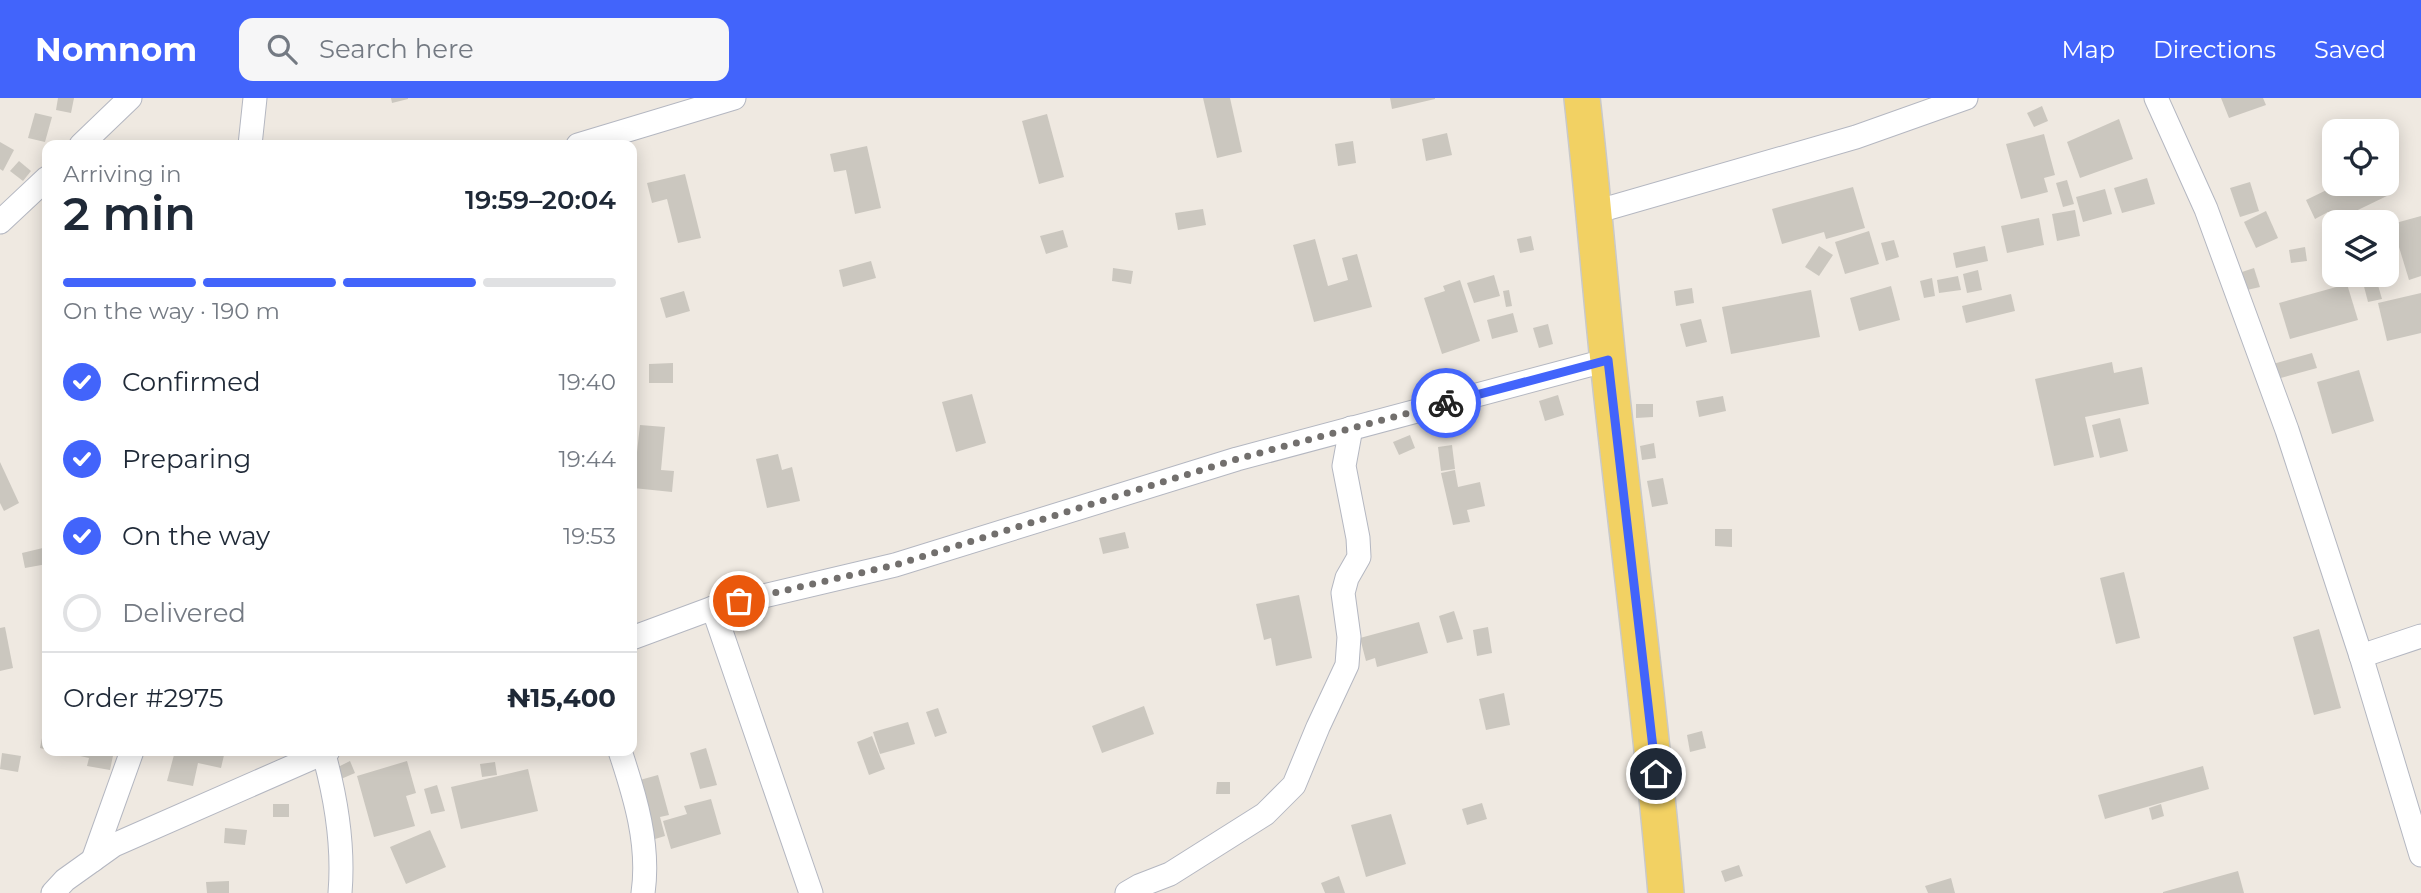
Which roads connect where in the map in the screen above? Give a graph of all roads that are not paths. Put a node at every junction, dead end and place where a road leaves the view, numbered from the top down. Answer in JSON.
{"nodes":[{"id":1,"x":130,"y":98,"type":"edge"},
{"id":2,"x":255,"y":98,"type":"edge"},
{"id":3,"x":734,"y":98,"type":"edge"},
{"id":4,"x":1581,"y":98,"type":"edge"},
{"id":5,"x":1966,"y":98,"type":"edge"},
{"id":6,"x":2156,"y":98,"type":"edge"},
{"id":7,"x":86,"y":140,"type":"edge"},
{"id":8,"x":251,"y":140,"type":"edge"},
{"id":9,"x":595,"y":140,"type":"edge"},
{"id":10,"x":42,"y":183,"type":"edge"},
{"id":11,"x":1595,"y":212,"type":"junction"},
{"id":12,"x":0,"y":222,"type":"edge"},
{"id":13,"x":1608,"y":360,"type":"junction"},
{"id":14,"x":1351,"y":428,"type":"junction"},
{"id":15,"x":713,"y":608,"type":"junction"},
{"id":16,"x":637,"y":636,"type":"edge"},
{"id":17,"x":2421,"y":636,"type":"edge"},
{"id":18,"x":2361,"y":656,"type":"junction"},
{"id":19,"x":130,"y":756,"type":"edge"},
{"id":20,"x":314,"y":756,"type":"edge"},
{"id":21,"x":326,"y":756,"type":"edge"},
{"id":22,"x":622,"y":756,"type":"edge"},
{"id":23,"x":2421,"y":855,"type":"edge"},
{"id":24,"x":93,"y":860,"type":"junction"},
{"id":25,"x":53,"y":893,"type":"edge"},
{"id":26,"x":340,"y":893,"type":"edge"},
{"id":27,"x":643,"y":893,"type":"edge"},
{"id":28,"x":811,"y":893,"type":"edge"},
{"id":29,"x":1127,"y":893,"type":"edge"},
{"id":30,"x":1666,"y":893,"type":"edge"}],
"edges":[{"from":1,"to":7,"type":"street"},
{"from":2,"to":8,"type":"street"},
{"from":3,"to":9,"type":"street"},
{"from":4,"to":11,"type":"main road"},
{"from":5,"to":11,"type":"street"},
{"from":6,"to":18,"type":"street"},
{"from":10,"to":12,"type":"street"},
{"from":11,"to":13,"type":"main road"},
{"from":13,"to":14,"type":"street"},
{"from":13,"to":30,"type":"main road"},
{"from":14,"to":15,"type":"street"},
{"from":14,"to":29,"type":"street"},
{"from":15,"to":16,"type":"street"},
{"from":15,"to":28,"type":"street"},
{"from":17,"to":18,"type":"street"},
{"from":18,"to":23,"type":"street"},
{"from":19,"to":24,"type":"street"},
{"from":20,"to":24,"type":"street"},
{"from":21,"to":26,"type":"street"},
{"from":22,"to":27,"type":"street"},
{"from":24,"to":25,"type":"street"}]}
